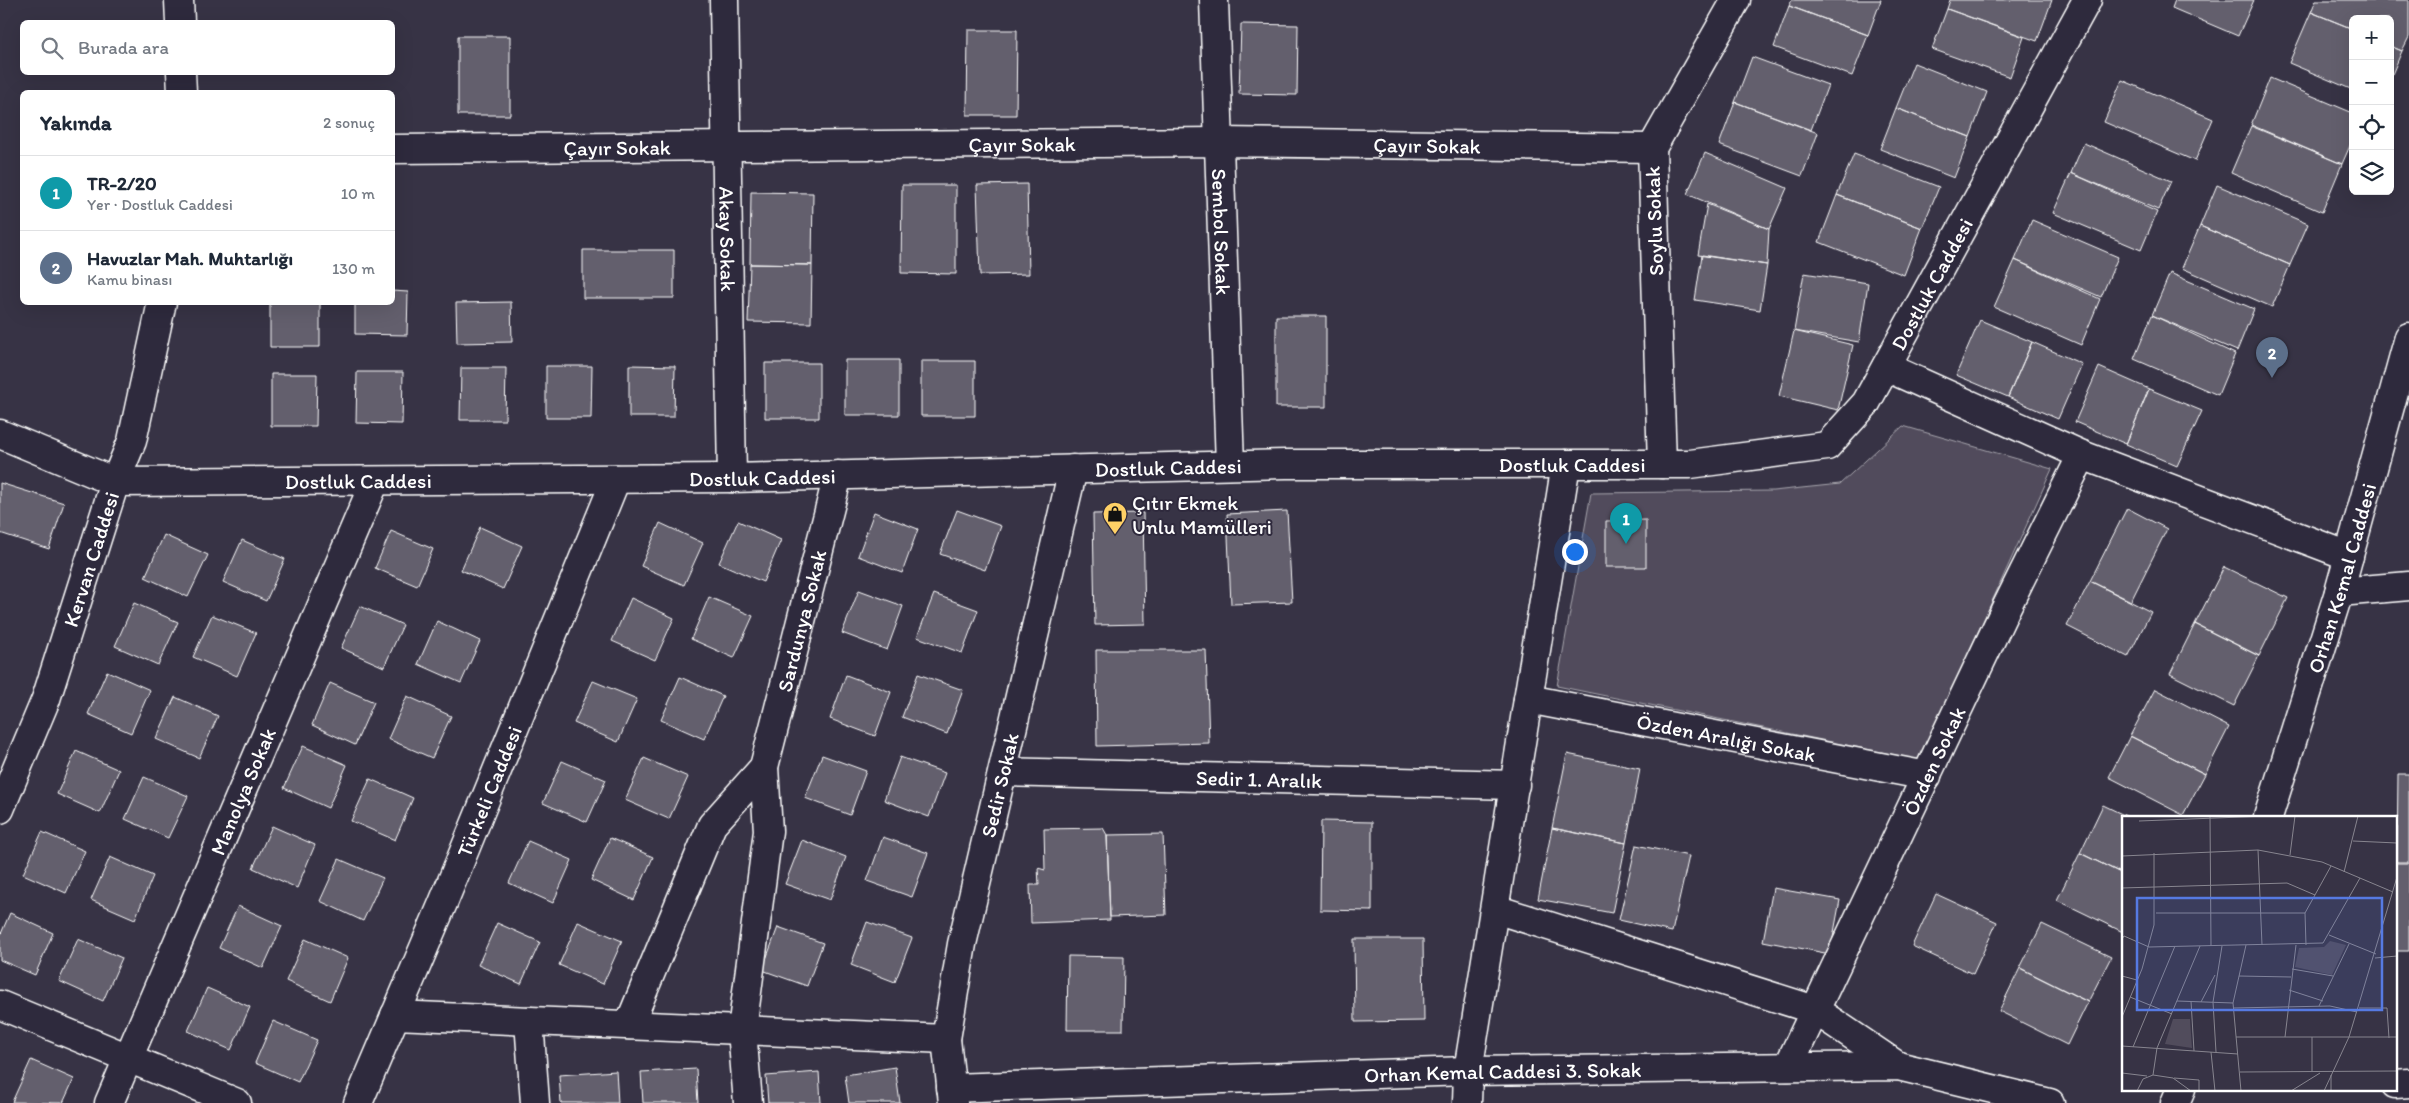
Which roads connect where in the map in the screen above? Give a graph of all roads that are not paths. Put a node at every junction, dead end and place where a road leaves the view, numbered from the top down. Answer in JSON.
{"nodes":[{"id":1,"x":179,"y":0,"type":"edge"},
{"id":2,"x":724,"y":0,"type":"edge"},
{"id":3,"x":1214,"y":0,"type":"edge"},
{"id":4,"x":1736,"y":0,"type":"edge"},
{"id":5,"x":2088,"y":0,"type":"edge"},
{"id":6,"x":180,"y":20,"type":"edge"},
{"id":7,"x":181,"y":75,"type":"edge"},
{"id":8,"x":182,"y":90,"type":"edge"},
{"id":9,"x":1219,"y":142,"type":"junction"},
{"id":10,"x":726,"y":146,"type":"junction"},
{"id":11,"x":1652,"y":148,"type":"junction"},
{"id":12,"x":395,"y":149,"type":"edge"},
{"id":13,"x":161,"y":305,"type":"edge"},
{"id":14,"x":2409,"y":337,"type":"edge"},
{"id":15,"x":1886,"y":367,"type":"junction"},
{"id":16,"x":0,"y":434,"type":"edge"},
{"id":17,"x":2082,"y":455,"type":"junction"},
{"id":18,"x":1566,"y":464,"type":"junction"},
{"id":19,"x":1662,"y":464,"type":"junction"},
{"id":20,"x":1230,"y":465,"type":"junction"},
{"id":21,"x":1073,"y":469,"type":"junction"},
{"id":22,"x":838,"y":475,"type":"junction"},
{"id":23,"x":732,"y":478,"type":"junction"},
{"id":24,"x":616,"y":479,"type":"junction"},
{"id":25,"x":375,"y":481,"type":"junction"},
{"id":26,"x":115,"y":482,"type":"junction"},
{"id":27,"x":2349,"y":556,"type":"junction"},
{"id":28,"x":2409,"y":586,"type":"edge"},
{"id":29,"x":2339,"y":592,"type":"junction"},
{"id":30,"x":1528,"y":699,"type":"junction"},
{"id":31,"x":764,"y":767,"type":"junction"},
{"id":32,"x":1003,"y":772,"type":"junction"},
{"id":33,"x":1926,"y":776,"type":"junction"},
{"id":34,"x":1515,"y":785,"type":"junction"},
{"id":35,"x":0,"y":808,"type":"edge"},
{"id":36,"x":2268,"y":816,"type":"edge"},
{"id":37,"x":1495,"y":909,"type":"junction"},
{"id":38,"x":0,"y":1005,"type":"edge"},
{"id":39,"x":1815,"y":1010,"type":"junction"},
{"id":40,"x":395,"y":1015,"type":"junction"},
{"id":41,"x":529,"y":1021,"type":"junction"},
{"id":42,"x":629,"y":1025,"type":"junction"},
{"id":43,"x":742,"y":1030,"type":"junction"},
{"id":44,"x":946,"y":1038,"type":"junction"},
{"id":45,"x":128,"y":1058,"type":"junction"},
{"id":46,"x":1898,"y":1066,"type":"junction"},
{"id":47,"x":1788,"y":1067,"type":"junction"},
{"id":48,"x":1468,"y":1071,"type":"junction"},
{"id":49,"x":2396,"y":1084,"type":"edge"},
{"id":50,"x":2409,"y":1084,"type":"edge"},
{"id":51,"x":2181,"y":1090,"type":"edge"},
{"id":52,"x":952,"y":1095,"type":"edge"},
{"id":53,"x":109,"y":1103,"type":"edge"},
{"id":54,"x":237,"y":1103,"type":"edge"},
{"id":55,"x":358,"y":1103,"type":"edge"},
{"id":56,"x":535,"y":1103,"type":"edge"},
{"id":57,"x":748,"y":1103,"type":"edge"},
{"id":58,"x":1467,"y":1103,"type":"edge"},
{"id":59,"x":2050,"y":1103,"type":"edge"},
{"id":60,"x":2175,"y":1103,"type":"edge"}],
"edges":[{"from":1,"to":6,"type":"street"},
{"from":2,"to":10,"type":"street","name":"Akay Sokak"},
{"from":3,"to":9,"type":"street","name":"Sembol Sokak"},
{"from":4,"to":11,"type":"street","name":"Soylu Sokak"},
{"from":5,"to":15,"type":"street","name":"Dostluk Caddesi"},
{"from":7,"to":8,"type":"street"},
{"from":9,"to":10,"type":"street","name":"Çayır Sokak"},
{"from":9,"to":11,"type":"street","name":"Çayır Sokak"},
{"from":9,"to":20,"type":"street","name":"Sembol Sokak"},
{"from":10,"to":12,"type":"street","name":"Çayır Sokak"},
{"from":10,"to":23,"type":"street","name":"Akay Sokak"},
{"from":11,"to":19,"type":"street","name":"Soylu Sokak"},
{"from":13,"to":26,"type":"street","name":"Kervan Caddesi"},
{"from":14,"to":27,"type":"street","name":"Orhan Kemal Caddesi"},
{"from":15,"to":17,"type":"street"},
{"from":15,"to":19,"type":"street","name":"Dostluk Caddesi"},
{"from":16,"to":26,"type":"street","name":"Dostluk Caddesi"},
{"from":17,"to":27,"type":"street"},
{"from":17,"to":33,"type":"street","name":"Özden Sokak"},
{"from":18,"to":19,"type":"street","name":"Dostluk Caddesi"},
{"from":18,"to":20,"type":"street","name":"Dostluk Caddesi"},
{"from":18,"to":30,"type":"street"},
{"from":20,"to":21,"type":"street","name":"Dostluk Caddesi"},
{"from":21,"to":22,"type":"street","name":"Dostluk Caddesi"},
{"from":21,"to":32,"type":"street","name":"Sedir Sokak"},
{"from":22,"to":23,"type":"street","name":"Dostluk Caddesi"},
{"from":22,"to":31,"type":"street","name":"Sardunya Sokak"},
{"from":23,"to":24,"type":"street","name":"Dostluk Caddesi"},
{"from":24,"to":25,"type":"street","name":"Dostluk Caddesi"},
{"from":24,"to":40,"type":"street","name":"Türkeli Caddesi"},
{"from":25,"to":26,"type":"street","name":"Dostluk Caddesi"},
{"from":25,"to":45,"type":"street","name":"Manolya Sokak"},
{"from":26,"to":35,"type":"street","name":"Kervan Caddesi"},
{"from":27,"to":29,"type":"street","name":"Orhan Kemal Caddesi"},
{"from":28,"to":29,"type":"street"},
{"from":29,"to":36,"type":"street","name":"Orhan Kemal Caddesi"},
{"from":30,"to":33,"type":"street","name":"Özden Aralığı Sokak"},
{"from":30,"to":34,"type":"street"},
{"from":31,"to":42,"type":"street","name":"Sardunya Sokak"},
{"from":31,"to":43,"type":"street","name":"Sardunya Sokak"},
{"from":32,"to":34,"type":"street","name":"Sedir 1. Aralık"},
{"from":32,"to":44,"type":"street","name":"Sedir Sokak"},
{"from":33,"to":39,"type":"street","name":"Özden Sokak"},
{"from":34,"to":37,"type":"street"},
{"from":37,"to":39,"type":"street"},
{"from":37,"to":48,"type":"street"},
{"from":38,"to":45,"type":"street"},
{"from":39,"to":46,"type":"street"},
{"from":39,"to":47,"type":"street","name":"Özden Sokak"},
{"from":40,"to":41,"type":"street"},
{"from":40,"to":55,"type":"street","name":"Türkeli Caddesi"},
{"from":41,"to":42,"type":"street"},
{"from":41,"to":56,"type":"street"},
{"from":42,"to":43,"type":"street"},
{"from":43,"to":44,"type":"street"},
{"from":43,"to":57,"type":"street","name":"Sardunya Sokak"},
{"from":44,"to":52,"type":"street","name":"Sedir Sokak"},
{"from":45,"to":53,"type":"street","name":"Manolya Sokak"},
{"from":45,"to":54,"type":"street"},
{"from":46,"to":47,"type":"street","name":"Orhan Kemal Caddesi 3. Sokak"},
{"from":46,"to":59,"type":"street","name":"Orhan Kemal Caddesi 3. Sokak"},
{"from":47,"to":48,"type":"street","name":"Orhan Kemal Caddesi 3. Sokak"},
{"from":48,"to":52,"type":"street","name":"Orhan Kemal Caddesi 3. Sokak"},
{"from":48,"to":58,"type":"street"},
{"from":49,"to":50,"type":"street"},
{"from":51,"to":60,"type":"street"}]}
